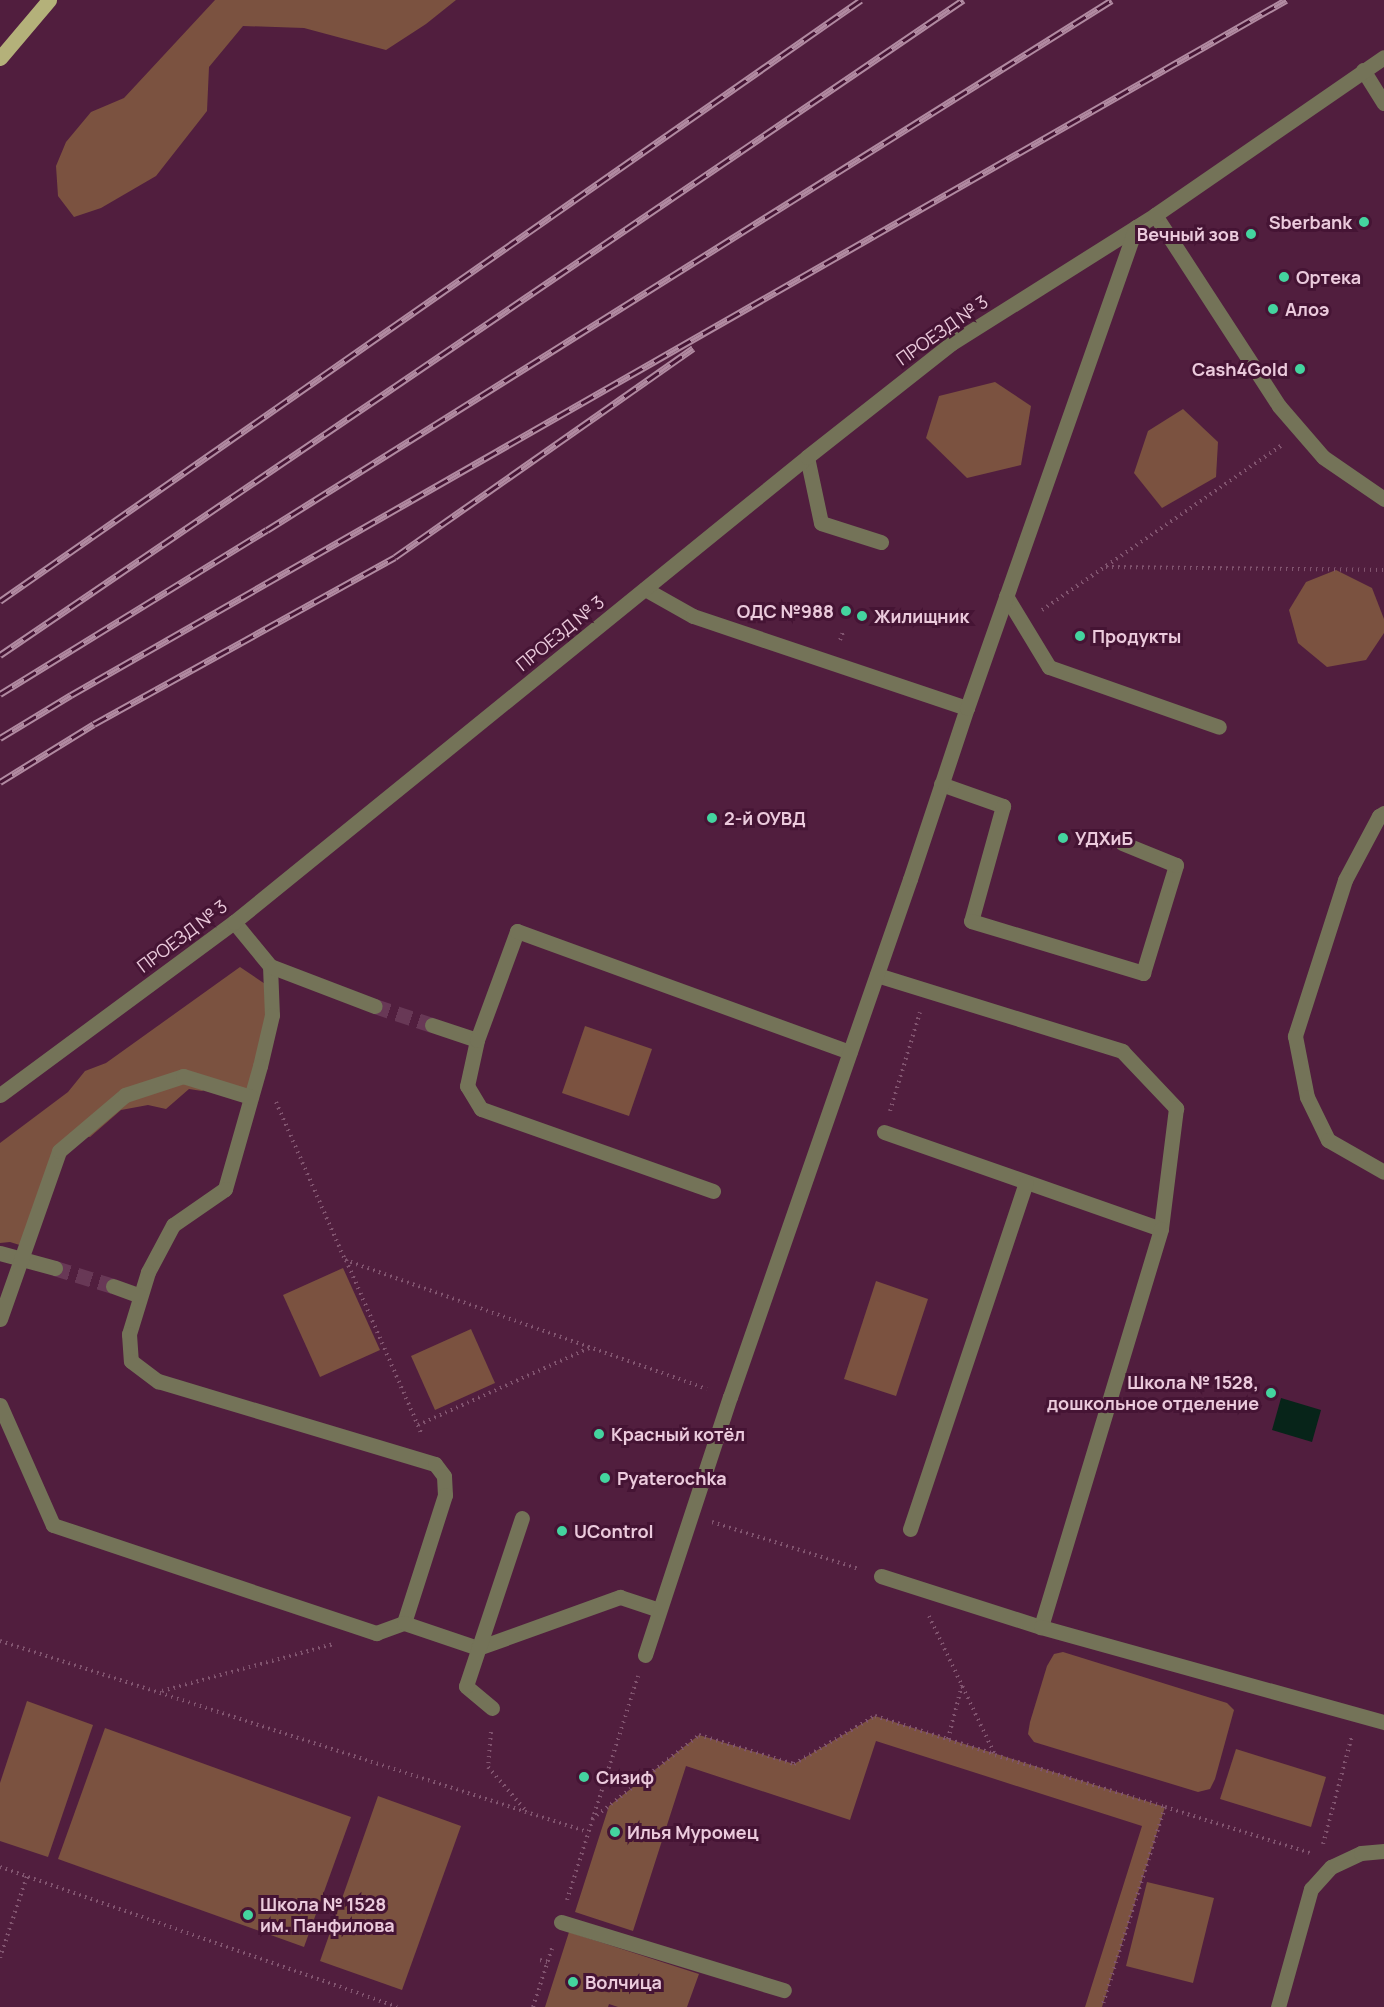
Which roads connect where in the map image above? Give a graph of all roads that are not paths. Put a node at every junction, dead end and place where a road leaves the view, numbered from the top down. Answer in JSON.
{"nodes":[{"id":1,"x":49,"y":0,"type":"edge"},
{"id":2,"x":1384,"y":57,"type":"edge"},
{"id":3,"x":0,"y":58,"type":"edge"},
{"id":4,"x":1363,"y":70,"type":"junction"},
{"id":5,"x":1384,"y":103,"type":"edge"},
{"id":6,"x":1155,"y":215,"type":"junction"},
{"id":7,"x":1136,"y":227,"type":"junction"},
{"id":8,"x":807,"y":457,"type":"junction"},
{"id":9,"x":1384,"y":499,"type":"edge"},
{"id":10,"x":881,"y":542,"type":"dead end"},
{"id":11,"x":645,"y":589,"type":"junction"},
{"id":12,"x":1006,"y":596,"type":"junction"},
{"id":13,"x":967,"y":708,"type":"junction"},
{"id":14,"x":1219,"y":727,"type":"dead end"},
{"id":15,"x":941,"y":784,"type":"junction"},
{"id":16,"x":1384,"y":813,"type":"edge"},
{"id":17,"x":1122,"y":843,"type":"dead end"},
{"id":18,"x":234,"y":922,"type":"junction"},
{"id":19,"x":270,"y":966,"type":"junction"},
{"id":20,"x":877,"y":975,"type":"junction"},
{"id":21,"x":375,"y":1006,"type":"tunnel mouth"},
{"id":22,"x":432,"y":1025,"type":"tunnel mouth"},
{"id":23,"x":477,"y":1040,"type":"junction"},
{"id":24,"x":850,"y":1052,"type":"junction"},
{"id":25,"x":0,"y":1095,"type":"edge"},
{"id":26,"x":251,"y":1097,"type":"junction"},
{"id":27,"x":884,"y":1132,"type":"road end"},
{"id":28,"x":1384,"y":1172,"type":"edge"},
{"id":29,"x":1026,"y":1183,"type":"junction"},
{"id":30,"x":713,"y":1191,"type":"dead end"},
{"id":31,"x":1161,"y":1229,"type":"junction"},
{"id":32,"x":0,"y":1253,"type":"edge"},
{"id":33,"x":22,"y":1259,"type":"junction"},
{"id":34,"x":55,"y":1268,"type":"tunnel mouth"},
{"id":35,"x":113,"y":1286,"type":"tunnel mouth"},
{"id":36,"x":140,"y":1296,"type":"junction"},
{"id":37,"x":0,"y":1319,"type":"edge"},
{"id":38,"x":0,"y":1405,"type":"edge"},
{"id":39,"x":522,"y":1518,"type":"dead end"},
{"id":40,"x":910,"y":1529,"type":"dead end"},
{"id":41,"x":881,"y":1576,"type":"road end"},
{"id":42,"x":659,"y":1610,"type":"junction"},
{"id":43,"x":404,"y":1623,"type":"junction"},
{"id":44,"x":1041,"y":1627,"type":"junction"},
{"id":45,"x":478,"y":1648,"type":"junction"},
{"id":46,"x":645,"y":1655,"type":"road end"},
{"id":47,"x":492,"y":1708,"type":"road end"},
{"id":48,"x":1384,"y":1722,"type":"edge"},
{"id":49,"x":1384,"y":1851,"type":"edge"},
{"id":50,"x":561,"y":1922,"type":"road end"},
{"id":51,"x":784,"y":1990,"type":"dead end"},
{"id":52,"x":1278,"y":2007,"type":"edge"}],
"edges":[{"from":1,"to":3,"type":"main road"},
{"from":2,"to":4,"type":"street","name":"ПРОЕЗД № 3"},
{"from":4,"to":5,"type":"street"},
{"from":4,"to":6,"type":"street","name":"ПРОЕЗД № 3"},
{"from":6,"to":7,"type":"street","name":"ПРОЕЗД № 3"},
{"from":6,"to":9,"type":"street"},
{"from":7,"to":8,"type":"street","name":"ПРОЕЗД № 3"},
{"from":7,"to":12,"type":"street"},
{"from":8,"to":10,"type":"street"},
{"from":8,"to":11,"type":"street","name":"ПРОЕЗД № 3"},
{"from":11,"to":13,"type":"street"},
{"from":11,"to":18,"type":"street","name":"ПРОЕЗД № 3"},
{"from":12,"to":13,"type":"street"},
{"from":12,"to":14,"type":"street"},
{"from":13,"to":15,"type":"street"},
{"from":15,"to":17,"type":"street"},
{"from":15,"to":20,"type":"street"},
{"from":16,"to":28,"type":"street"},
{"from":18,"to":19,"type":"street"},
{"from":18,"to":25,"type":"street","name":"ПРОЕЗД № 3"},
{"from":19,"to":21,"type":"street"},
{"from":19,"to":26,"type":"street"},
{"from":20,"to":24,"type":"street"},
{"from":20,"to":31,"type":"street"},
{"from":22,"to":23,"type":"street"},
{"from":23,"to":24,"type":"street"},
{"from":23,"to":30,"type":"street"},
{"from":24,"to":42,"type":"street"},
{"from":26,"to":33,"type":"street"},
{"from":26,"to":36,"type":"street"},
{"from":27,"to":29,"type":"street"},
{"from":29,"to":31,"type":"street"},
{"from":29,"to":40,"type":"street"},
{"from":31,"to":44,"type":"street"},
{"from":32,"to":33,"type":"street"},
{"from":33,"to":34,"type":"street"},
{"from":33,"to":37,"type":"street"},
{"from":35,"to":36,"type":"street"},
{"from":36,"to":43,"type":"street"},
{"from":38,"to":43,"type":"street"},
{"from":39,"to":45,"type":"street"},
{"from":41,"to":44,"type":"street"},
{"from":42,"to":45,"type":"street"},
{"from":42,"to":46,"type":"street"},
{"from":43,"to":45,"type":"street"},
{"from":44,"to":48,"type":"street"},
{"from":45,"to":47,"type":"street"},
{"from":49,"to":52,"type":"street"},
{"from":50,"to":51,"type":"street"}]}
